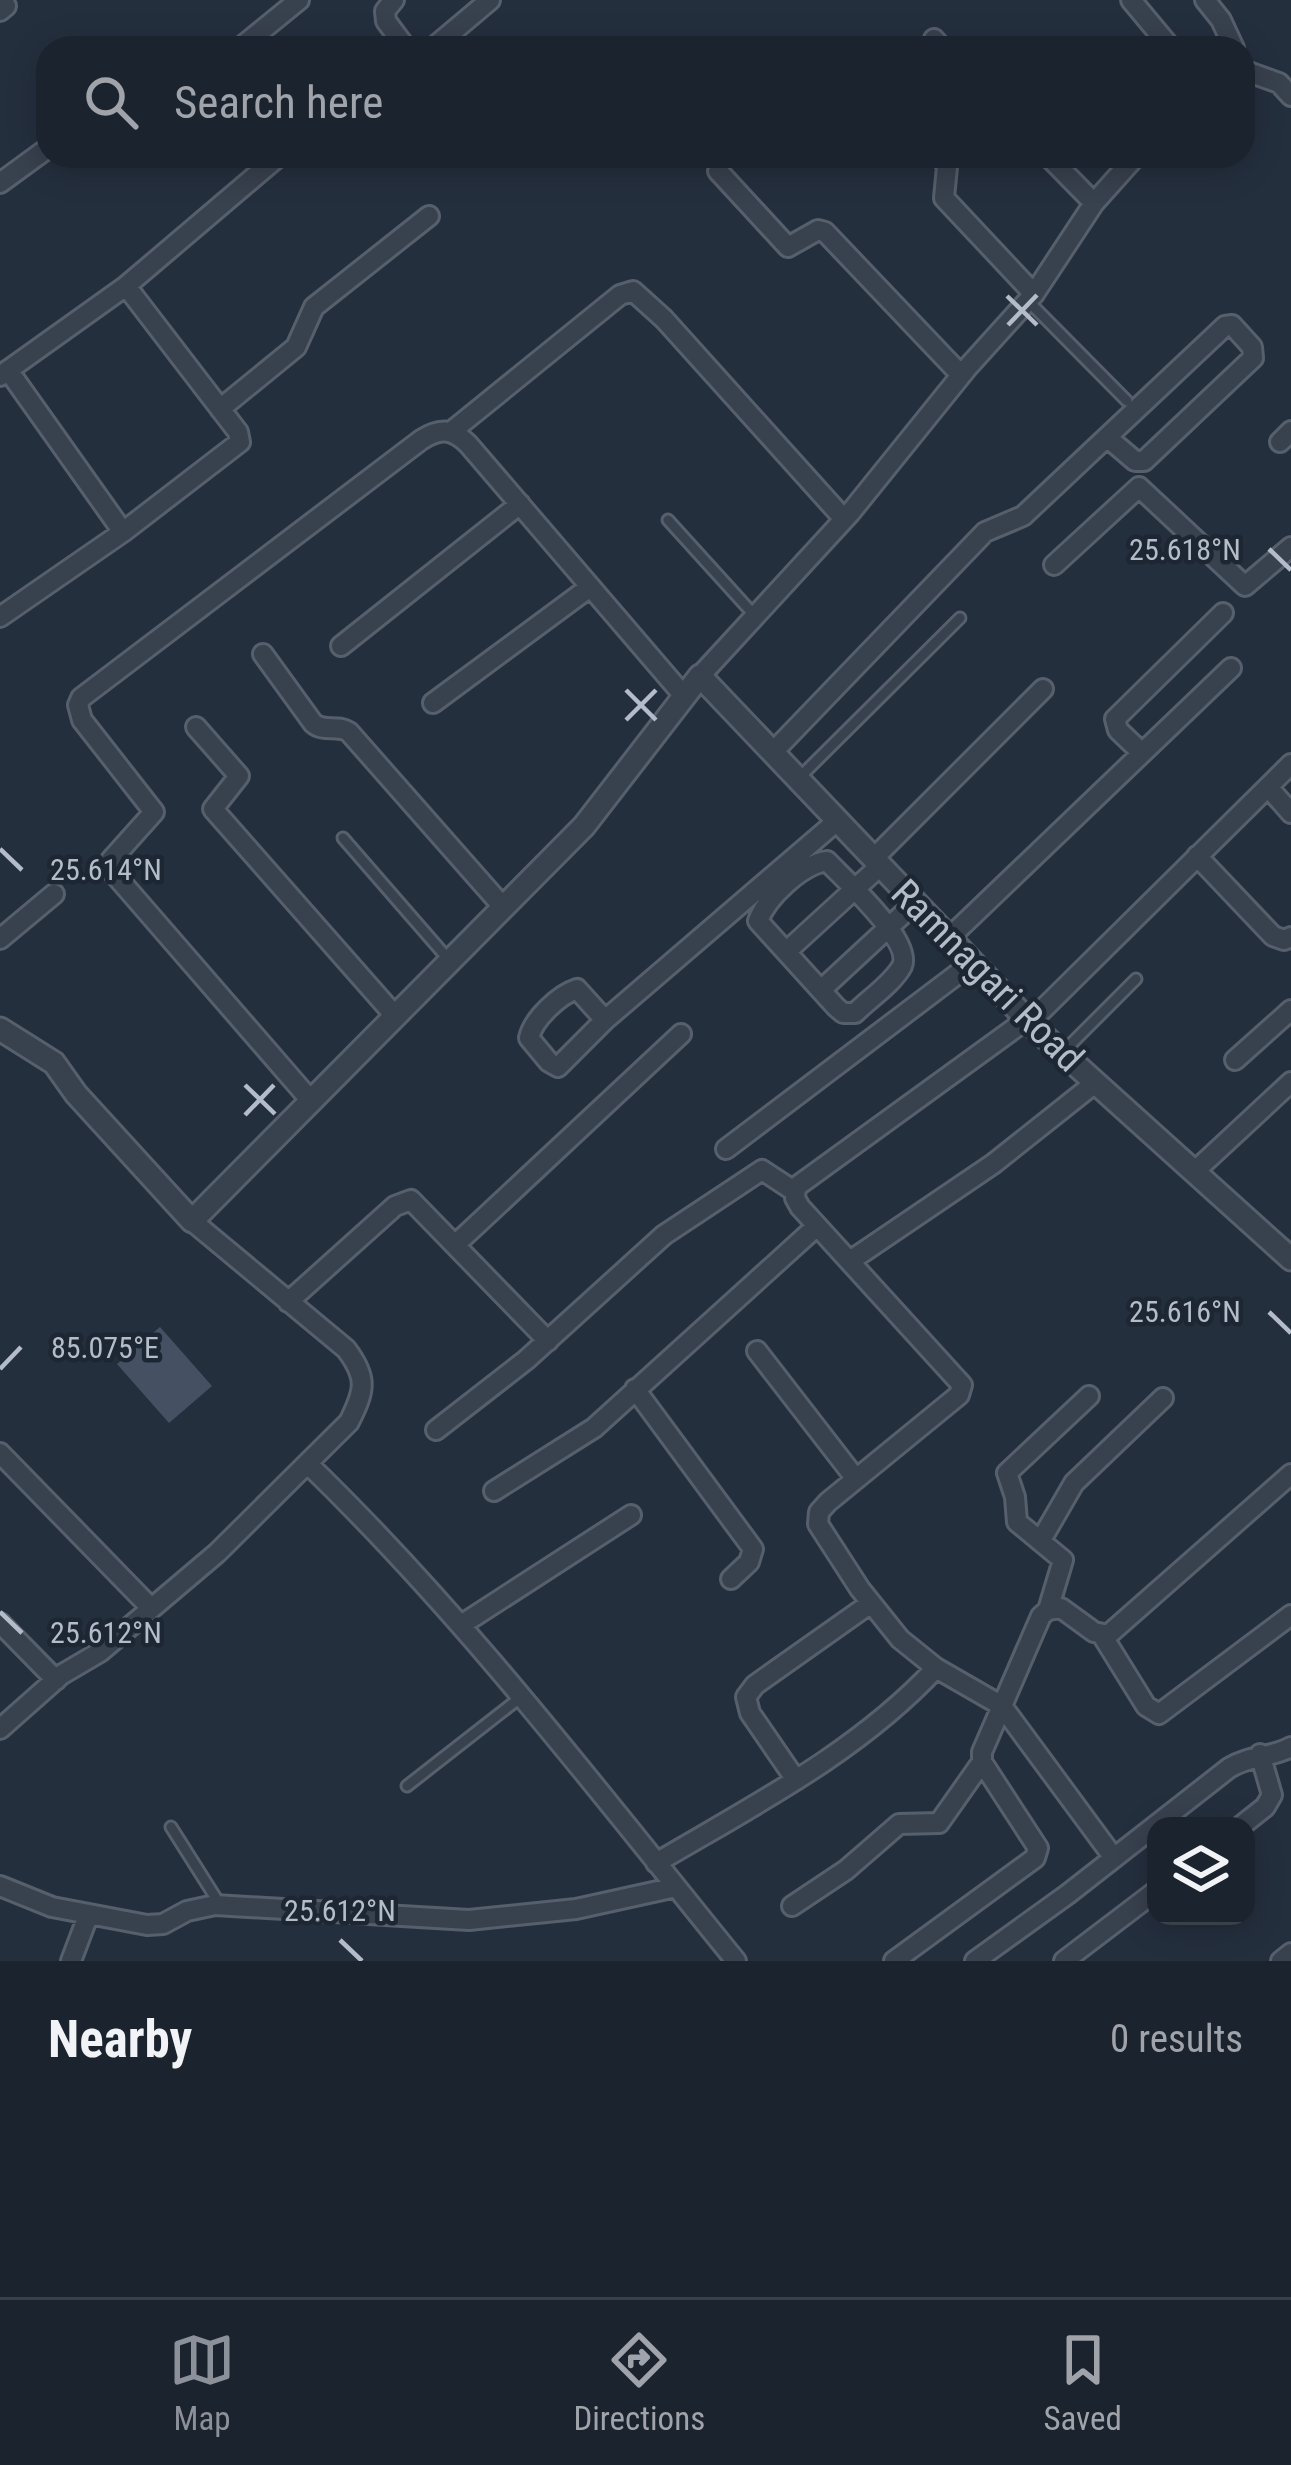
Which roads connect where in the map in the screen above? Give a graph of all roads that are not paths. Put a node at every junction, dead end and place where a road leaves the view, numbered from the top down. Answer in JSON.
{"nodes":[{"id":1,"x":299,"y":0,"type":"edge"},
{"id":2,"x":394,"y":0,"type":"edge"},
{"id":3,"x":490,"y":0,"type":"edge"},
{"id":4,"x":1131,"y":0,"type":"edge"},
{"id":5,"x":1205,"y":0,"type":"edge"},
{"id":6,"x":255,"y":36,"type":"edge"},
{"id":7,"x":397,"y":36,"type":"edge"},
{"id":8,"x":448,"y":36,"type":"edge"},
{"id":9,"x":1161,"y":36,"type":"edge"},
{"id":10,"x":1228,"y":36,"type":"edge"},
{"id":11,"x":1255,"y":74,"type":"edge"},
{"id":12,"x":1287,"y":83,"type":"edge"},
{"id":13,"x":36,"y":157,"type":"edge"},
{"id":14,"x":265,"y":168,"type":"edge"},
{"id":15,"x":947,"y":168,"type":"edge"},
{"id":16,"x":1060,"y":168,"type":"edge"},
{"id":17,"x":1125,"y":168,"type":"edge"},
{"id":18,"x":718,"y":171,"type":"dead end"},
{"id":19,"x":0,"y":183,"type":"edge"},
{"id":20,"x":1094,"y":203,"type":"junction"},
{"id":21,"x":429,"y":216,"type":"dead end"},
{"id":22,"x":126,"y":286,"type":"junction"},
{"id":23,"x":1031,"y":298,"type":"junction"},
{"id":24,"x":4,"y":373,"type":"edge"},
{"id":25,"x":961,"y":375,"type":"junction"},
{"id":26,"x":1127,"y":401,"type":"dead end"},
{"id":27,"x":220,"y":409,"type":"junction"},
{"id":28,"x":452,"y":431,"type":"junction"},
{"id":29,"x":1108,"y":438,"type":"junction"},
{"id":30,"x":520,"y":504,"type":"junction"},
{"id":31,"x":844,"y":519,"type":"junction"},
{"id":32,"x":668,"y":520,"type":"dead end"},
{"id":33,"x":122,"y":532,"type":"junction"},
{"id":34,"x":1291,"y":547,"type":"edge"},
{"id":35,"x":1054,"y":565,"type":"dead end"},
{"id":36,"x":590,"y":586,"type":"junction"},
{"id":37,"x":1223,"y":613,"type":"dead end"},
{"id":38,"x":754,"y":616,"type":"junction"},
{"id":39,"x":0,"y":617,"type":"edge"},
{"id":40,"x":961,"y":618,"type":"dead end"},
{"id":41,"x":341,"y":646,"type":"dead end"},
{"id":42,"x":263,"y":654,"type":"dead end"},
{"id":43,"x":1231,"y":668,"type":"dead end"},
{"id":44,"x":700,"y":676,"type":"junction"},
{"id":45,"x":1043,"y":689,"type":"dead end"},
{"id":46,"x":684,"y":696,"type":"junction"},
{"id":47,"x":433,"y":703,"type":"dead end"},
{"id":48,"x":196,"y":727,"type":"dead end"},
{"id":49,"x":772,"y":752,"type":"junction"},
{"id":50,"x":1142,"y":753,"type":"junction"},
{"id":51,"x":1291,"y":764,"type":"edge"},
{"id":52,"x":798,"y":779,"type":"junction"},
{"id":53,"x":1268,"y":787,"type":"junction"},
{"id":54,"x":1291,"y":813,"type":"edge"},
{"id":55,"x":837,"y":821,"type":"junction"},
{"id":56,"x":343,"y":838,"type":"dead end"},
{"id":57,"x":1197,"y":856,"type":"junction"},
{"id":58,"x":876,"y":862,"type":"junction"},
{"id":59,"x":855,"y":891,"type":"junction"},
{"id":60,"x":54,"y":894,"type":"dead end"},
{"id":61,"x":915,"y":903,"type":"junction"},
{"id":62,"x":504,"y":908,"type":"junction"},
{"id":63,"x":888,"y":928,"type":"junction"},
{"id":64,"x":949,"y":938,"type":"junction"},
{"id":65,"x":1291,"y":938,"type":"edge"},
{"id":66,"x":0,"y":939,"type":"edge"},
{"id":67,"x":787,"y":951,"type":"junction"},
{"id":68,"x":451,"y":962,"type":"junction"},
{"id":69,"x":972,"y":963,"type":"junction"},
{"id":70,"x":1136,"y":979,"type":"dead end"},
{"id":71,"x":821,"y":990,"type":"junction"},
{"id":72,"x":1291,"y":1010,"type":"edge"},
{"id":73,"x":396,"y":1017,"type":"junction"},
{"id":74,"x":605,"y":1020,"type":"dead end"},
{"id":75,"x":1028,"y":1021,"type":"junction"},
{"id":76,"x":0,"y":1029,"type":"edge"},
{"id":77,"x":681,"y":1034,"type":"dead end"},
{"id":78,"x":1062,"y":1053,"type":"junction"},
{"id":79,"x":1235,"y":1060,"type":"dead end"},
{"id":80,"x":1291,"y":1082,"type":"edge"},
{"id":81,"x":1095,"y":1083,"type":"junction"},
{"id":82,"x":312,"y":1102,"type":"junction"},
{"id":83,"x":726,"y":1149,"type":"dead end"},
{"id":84,"x":1194,"y":1172,"type":"junction"},
{"id":85,"x":794,"y":1191,"type":"junction"},
{"id":86,"x":193,"y":1221,"type":"junction"},
{"id":87,"x":817,"y":1226,"type":"junction"},
{"id":88,"x":456,"y":1244,"type":"junction"},
{"id":89,"x":1291,"y":1259,"type":"edge"},
{"id":90,"x":850,"y":1261,"type":"junction"},
{"id":91,"x":288,"y":1302,"type":"junction"},
{"id":92,"x":548,"y":1341,"type":"junction"},
{"id":93,"x":757,"y":1351,"type":"dead end"},
{"id":94,"x":635,"y":1389,"type":"junction"},
{"id":95,"x":1089,"y":1396,"type":"dead end"},
{"id":96,"x":1163,"y":1398,"type":"dead end"},
{"id":97,"x":436,"y":1430,"type":"dead end"},
{"id":98,"x":0,"y":1453,"type":"edge"},
{"id":99,"x":308,"y":1464,"type":"junction"},
{"id":100,"x":1291,"y":1474,"type":"edge"},
{"id":101,"x":856,"y":1479,"type":"junction"},
{"id":102,"x":494,"y":1491,"type":"dead end"},
{"id":103,"x":631,"y":1515,"type":"dead end"},
{"id":104,"x":1041,"y":1540,"type":"junction"},
{"id":105,"x":731,"y":1579,"type":"dead end"},
{"id":106,"x":871,"y":1603,"type":"junction"},
{"id":107,"x":151,"y":1608,"type":"junction"},
{"id":108,"x":1048,"y":1610,"type":"junction"},
{"id":109,"x":1291,"y":1615,"type":"edge"},
{"id":110,"x":0,"y":1623,"type":"edge"},
{"id":111,"x":461,"y":1625,"type":"junction"},
{"id":112,"x":1102,"y":1635,"type":"junction"},
{"id":113,"x":936,"y":1669,"type":"junction"},
{"id":114,"x":56,"y":1680,"type":"junction"},
{"id":115,"x":522,"y":1697,"type":"junction"},
{"id":116,"x":1002,"y":1706,"type":"junction"},
{"id":117,"x":0,"y":1729,"type":"edge"},
{"id":118,"x":1291,"y":1747,"type":"edge"},
{"id":119,"x":1260,"y":1754,"type":"junction"},
{"id":120,"x":982,"y":1762,"type":"junction"},
{"id":121,"x":796,"y":1780,"type":"junction"},
{"id":122,"x":407,"y":1786,"type":"dead end"},
{"id":123,"x":1252,"y":1817,"type":"edge"},
{"id":124,"x":171,"y":1827,"type":"dead end"},
{"id":125,"x":1114,"y":1858,"type":"junction"},
{"id":126,"x":656,"y":1863,"type":"junction"},
{"id":127,"x":0,"y":1886,"type":"edge"},
{"id":128,"x":676,"y":1887,"type":"junction"},
{"id":129,"x":1147,"y":1898,"type":"edge"},
{"id":130,"x":220,"y":1905,"type":"junction"},
{"id":131,"x":792,"y":1906,"type":"dead end"},
{"id":132,"x":88,"y":1916,"type":"junction"},
{"id":133,"x":917,"y":1944,"type":"junction"},
{"id":134,"x":1291,"y":1953,"type":"edge"},
{"id":135,"x":71,"y":1961,"type":"edge"},
{"id":136,"x":736,"y":1961,"type":"edge"},
{"id":137,"x":893,"y":1961,"type":"edge"},
{"id":138,"x":929,"y":1961,"type":"edge"},
{"id":139,"x":975,"y":1961,"type":"edge"},
{"id":140,"x":1064,"y":1961,"type":"edge"},
{"id":141,"x":1280,"y":1961,"type":"edge"}],
"edges":[{"from":1,"to":6,"type":"street"},
{"from":2,"to":7,"type":"street"},
{"from":3,"to":8,"type":"street"},
{"from":4,"to":9,"type":"street"},
{"from":5,"to":10,"type":"street"},
{"from":11,"to":12,"type":"street"},
{"from":13,"to":19,"type":"street"},
{"from":14,"to":22,"type":"street"},
{"from":15,"to":23,"type":"street"},
{"from":16,"to":20,"type":"street"},
{"from":17,"to":20,"type":"street"},
{"from":18,"to":25,"type":"street"},
{"from":20,"to":23,"type":"street"},
{"from":21,"to":27,"type":"street"},
{"from":22,"to":24,"type":"street"},
{"from":22,"to":27,"type":"street"},
{"from":23,"to":25,"type":"street"},
{"from":23,"to":26,"type":"lane"},
{"from":24,"to":33,"type":"street"},
{"from":25,"to":31,"type":"street"},
{"from":27,"to":33,"type":"street"},
{"from":28,"to":30,"type":"street"},
{"from":28,"to":31,"type":"street"},
{"from":28,"to":82,"type":"street"},
{"from":29,"to":29,"type":"street"},
{"from":29,"to":49,"type":"street"},
{"from":30,"to":36,"type":"street"},
{"from":30,"to":41,"type":"street"},
{"from":31,"to":38,"type":"street"},
{"from":32,"to":38,"type":"lane"},
{"from":33,"to":39,"type":"street"},
{"from":34,"to":35,"type":"street"},
{"from":36,"to":46,"type":"street"},
{"from":36,"to":47,"type":"street"},
{"from":37,"to":50,"type":"street"},
{"from":38,"to":44,"type":"street"},
{"from":40,"to":52,"type":"lane"},
{"from":42,"to":62,"type":"street"},
{"from":43,"to":50,"type":"street"},
{"from":44,"to":46,"type":"street"},
{"from":44,"to":49,"type":"street","name":"Ramnagari Road"},
{"from":45,"to":58,"type":"street"},
{"from":46,"to":62,"type":"street"},
{"from":48,"to":73,"type":"street"},
{"from":49,"to":52,"type":"street","name":"Ramnagari Road"},
{"from":50,"to":64,"type":"street"},
{"from":51,"to":53,"type":"street"},
{"from":52,"to":55,"type":"street","name":"Ramnagari Road"},
{"from":53,"to":54,"type":"street"},
{"from":53,"to":57,"type":"street"},
{"from":55,"to":58,"type":"street","name":"Ramnagari Road"},
{"from":55,"to":74,"type":"street"},
{"from":56,"to":68,"type":"lane"},
{"from":57,"to":65,"type":"street"},
{"from":57,"to":75,"type":"street"},
{"from":58,"to":59,"type":"street"},
{"from":58,"to":61,"type":"street","name":"Ramnagari Road"},
{"from":59,"to":63,"type":"street"},
{"from":59,"to":67,"type":"street"},
{"from":59,"to":67,"type":"street"},
{"from":60,"to":66,"type":"street"},
{"from":61,"to":63,"type":"street"},
{"from":61,"to":64,"type":"street","name":"Ramnagari Road"},
{"from":62,"to":68,"type":"street"},
{"from":63,"to":71,"type":"street"},
{"from":63,"to":71,"type":"street"},
{"from":64,"to":69,"type":"street","name":"Ramnagari Road"},
{"from":67,"to":71,"type":"street"},
{"from":68,"to":73,"type":"street"},
{"from":69,"to":75,"type":"street","name":"Ramnagari Road"},
{"from":69,"to":83,"type":"street"},
{"from":70,"to":78,"type":"lane"},
{"from":72,"to":79,"type":"street"},
{"from":73,"to":82,"type":"street"},
{"from":75,"to":78,"type":"street","name":"Ramnagari Road"},
{"from":75,"to":85,"type":"street"},
{"from":76,"to":86,"type":"street"},
{"from":77,"to":88,"type":"street"},
{"from":78,"to":81,"type":"street","name":"Ramnagari Road"},
{"from":80,"to":84,"type":"street"},
{"from":81,"to":84,"type":"street","name":"Ramnagari Road"},
{"from":81,"to":90,"type":"street"},
{"from":82,"to":86,"type":"street"},
{"from":84,"to":89,"type":"street","name":"Ramnagari Road"},
{"from":85,"to":87,"type":"street"},
{"from":85,"to":92,"type":"street"},
{"from":86,"to":91,"type":"street"},
{"from":87,"to":90,"type":"street"},
{"from":87,"to":94,"type":"street"},
{"from":88,"to":91,"type":"street"},
{"from":88,"to":92,"type":"street"},
{"from":90,"to":101,"type":"street"},
{"from":91,"to":99,"type":"street"},
{"from":92,"to":97,"type":"street"},
{"from":93,"to":101,"type":"street"},
{"from":94,"to":102,"type":"street"},
{"from":94,"to":105,"type":"street"},
{"from":95,"to":104,"type":"street"},
{"from":96,"to":104,"type":"street"},
{"from":98,"to":107,"type":"street"},
{"from":99,"to":107,"type":"street"},
{"from":99,"to":111,"type":"street"},
{"from":100,"to":112,"type":"street"},
{"from":101,"to":106,"type":"street"},
{"from":103,"to":111,"type":"street"},
{"from":104,"to":108,"type":"street"},
{"from":106,"to":113,"type":"street"},
{"from":106,"to":121,"type":"street"},
{"from":107,"to":114,"type":"street"},
{"from":108,"to":112,"type":"street"},
{"from":108,"to":116,"type":"street"},
{"from":109,"to":112,"type":"street"},
{"from":110,"to":114,"type":"street"},
{"from":111,"to":115,"type":"street"},
{"from":113,"to":116,"type":"street"},
{"from":113,"to":121,"type":"street"},
{"from":114,"to":117,"type":"street"},
{"from":115,"to":122,"type":"lane"},
{"from":115,"to":126,"type":"street"},
{"from":116,"to":120,"type":"street"},
{"from":116,"to":125,"type":"street"},
{"from":118,"to":119,"type":"street"},
{"from":119,"to":123,"type":"street"},
{"from":119,"to":125,"type":"street"},
{"from":120,"to":131,"type":"street"},
{"from":120,"to":133,"type":"street"},
{"from":121,"to":126,"type":"street"},
{"from":124,"to":130,"type":"lane"},
{"from":125,"to":139,"type":"street"},
{"from":126,"to":128,"type":"street"},
{"from":127,"to":132,"type":"street"},
{"from":128,"to":130,"type":"street"},
{"from":128,"to":136,"type":"street"},
{"from":129,"to":140,"type":"street"},
{"from":130,"to":132,"type":"street"},
{"from":132,"to":135,"type":"street"},
{"from":133,"to":137,"type":"street"},
{"from":133,"to":138,"type":"street"},
{"from":134,"to":141,"type":"street"}]}
